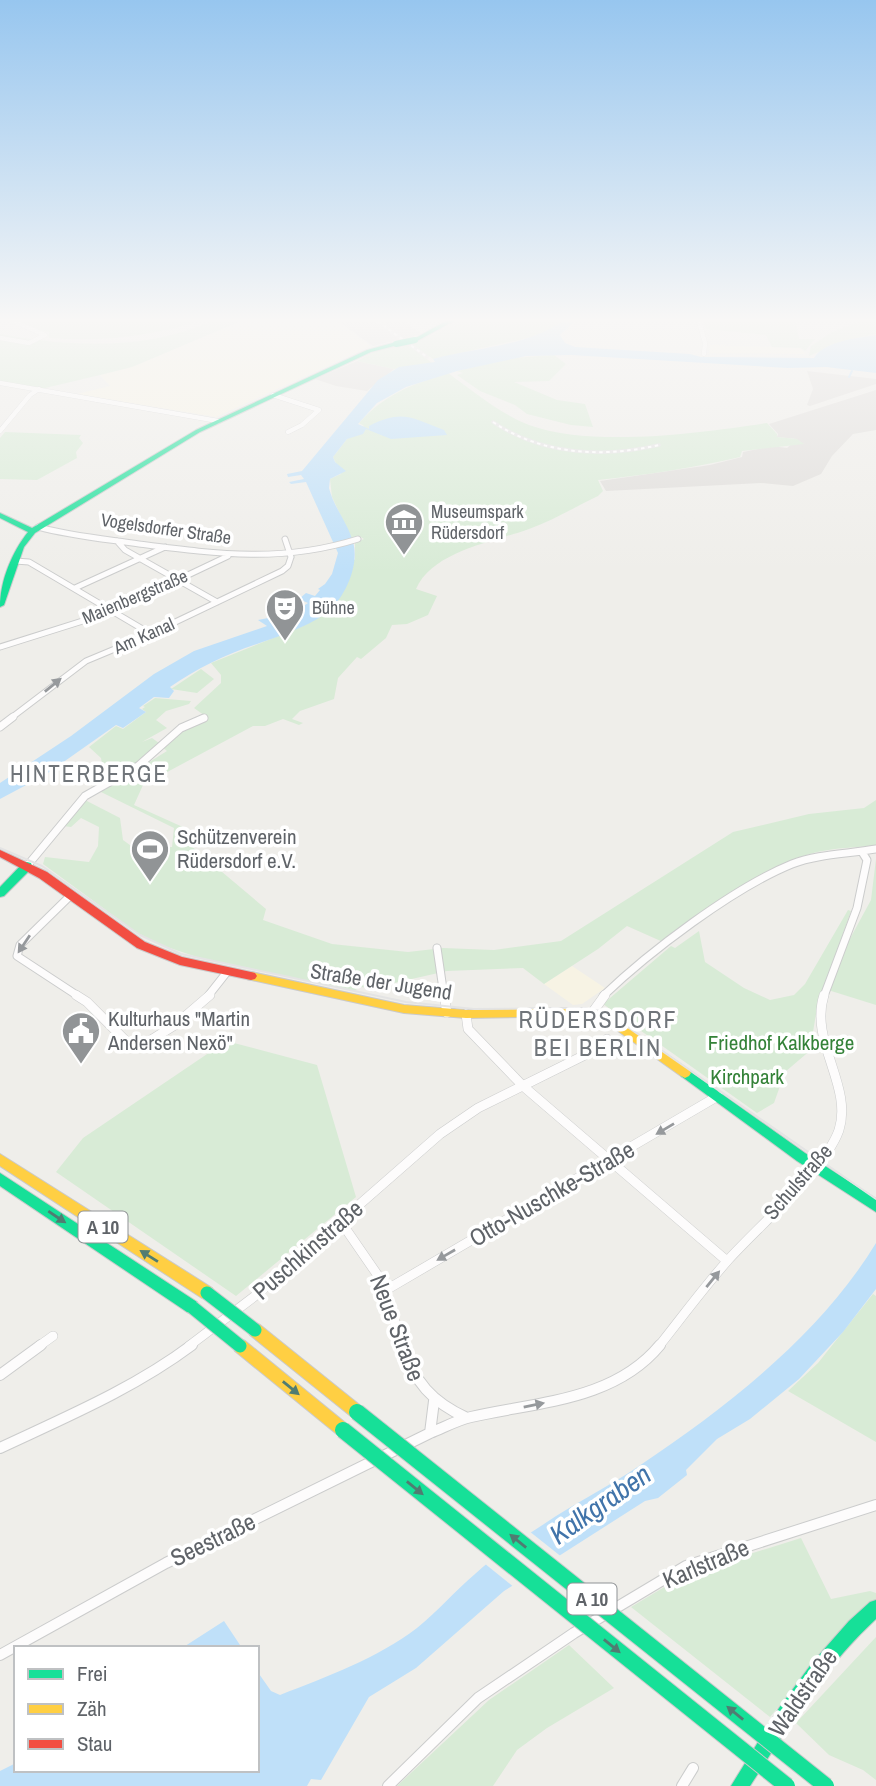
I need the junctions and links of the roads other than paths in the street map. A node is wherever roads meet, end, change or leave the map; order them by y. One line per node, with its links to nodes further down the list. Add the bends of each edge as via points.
1 (21, 404): 6 (street)
2 (125, 404): 5 (street)
3 (253, 404): 5 (main road)
4 (302, 404): 8 (street, via 319,410)
5 (218, 421): 10 (main road)
6 (2, 424): 7 (street)
7 (0, 431)
8 (288, 432)
9 (0, 514): 10 (main road, Vogelsdorfer Straße)
10 (35, 529): 13 (street, Vogelsdorfer Straße); 18 (main road, via 24,539)
11 (285, 538): 16 (street)
12 (358, 539): 16 (street, Vogelsdorfer Straße)
13 (117, 541): 14 (street, Vogelsdorfer Straße); 17 (street)
14 (166, 547): 15 (street, Vogelsdorfer Straße); 17 (street)
15 (228, 556): 16 (street, Vogelsdorfer Straße); 19 (street, Maienbergstraße)
16 (291, 556): 21 (street, Am Kanal, via 282,571)
17 (142, 558): 19 (street); 20 (street)
18 (15, 561): 20 (street, via 29,562); 22 (main road)
19 (179, 579): 21 (street); 23 (street, Maienbergstraße)
20 (75, 588): 23 (street)
21 (217, 602): 24 (street, Am Kanal)
22 (0, 605)
23 (112, 610): 24 (street); 25 (street, Maienbergstraße)
24 (151, 634): 27 (street, Am Kanal, one-way to 24, via 80,665)
25 (0, 647)
26 (204, 718): 31 (street, via 181,728 138,766 85,796)
27 (0, 727)
28 (876, 849): 29 (street)
29 (862, 852): 37 (street, via 826,854 794,863 749,885 657,951 600,999); 44 (street, Schulstraße, via 867,860 857,908 820,1008 820,1027 841,1116 831,1149)
30 (0, 853): 31 (main road, Straße der Jugend)
31 (27, 866): 32 (main road); 33 (main road, Straße der Jugend)
32 (0, 893)
33 (71, 895): 35 (main road, Straße der Jugend, via 149,949); 35 (street, one-way to 35, via 20,945 17,956 76,993 138,1048 193,1009)
34 (437, 948): 36 (street)
35 (227, 972): 36 (main road, Straße der Jugend, via 384,1006)
36 (447, 1013): 38 (main road, Straße der Jugend)
37 (592, 1013): 38 (main road, Straße der Jugend); 41 (main road, via 611,1020)
38 (466, 1014): 40 (street, via 468,1029)
39 (607, 1039): 40 (street, Puschkinstraße, via 600,1048)
40 (523, 1086): 43 (street); 47 (street, Puschkinstraße, via 440,1134)
41 (718, 1097): 43 (street, Otto-Nuschke-Straße, one-way to 43); 44 (main road)
42 (0, 1159): 64 (main road, A 10, one-way to 42, bridge, via 206,1293)
43 (611, 1160): 48 (street); 49 (street, Otto-Nuschke-Straße, one-way to 49)
44 (816, 1167): 46 (main road); 48 (street, Schulstraße)
45 (0, 1179): 63 (main road, A 10, one-way to 63, bridge, via 192,1307)
46 (876, 1206)
47 (341, 1222): 49 (street, Neue Straße, via 365,1251); 55 (street, Puschkinstraße, via 161,1368)
48 (727, 1261): 53 (street, Seestraße, one-way to 48, via 581,1395 615,1381 654,1352)
49 (386, 1290): 52 (street, Neue Straße, via 411,1374)
50 (53, 1336): 51 (street)
51 (0, 1375)
52 (434, 1401): 53 (street, Neue Straße); 54 (street)
53 (467, 1418): 54 (street, Seestraße)
54 (430, 1433): 58 (street, Seestraße, via 166,1563)
55 (0, 1448)
56 (876, 1505): 60 (street, Karlstraße, via 686,1566 478,1698)
57 (876, 1608): 62 (main road, Waldstraße, via 826,1658)
58 (16, 1646)
59 (693, 1768): 61 (street)
60 (388, 1786)
61 (682, 1786)
62 (740, 1786)
63 (787, 1786)
64 (826, 1786)

